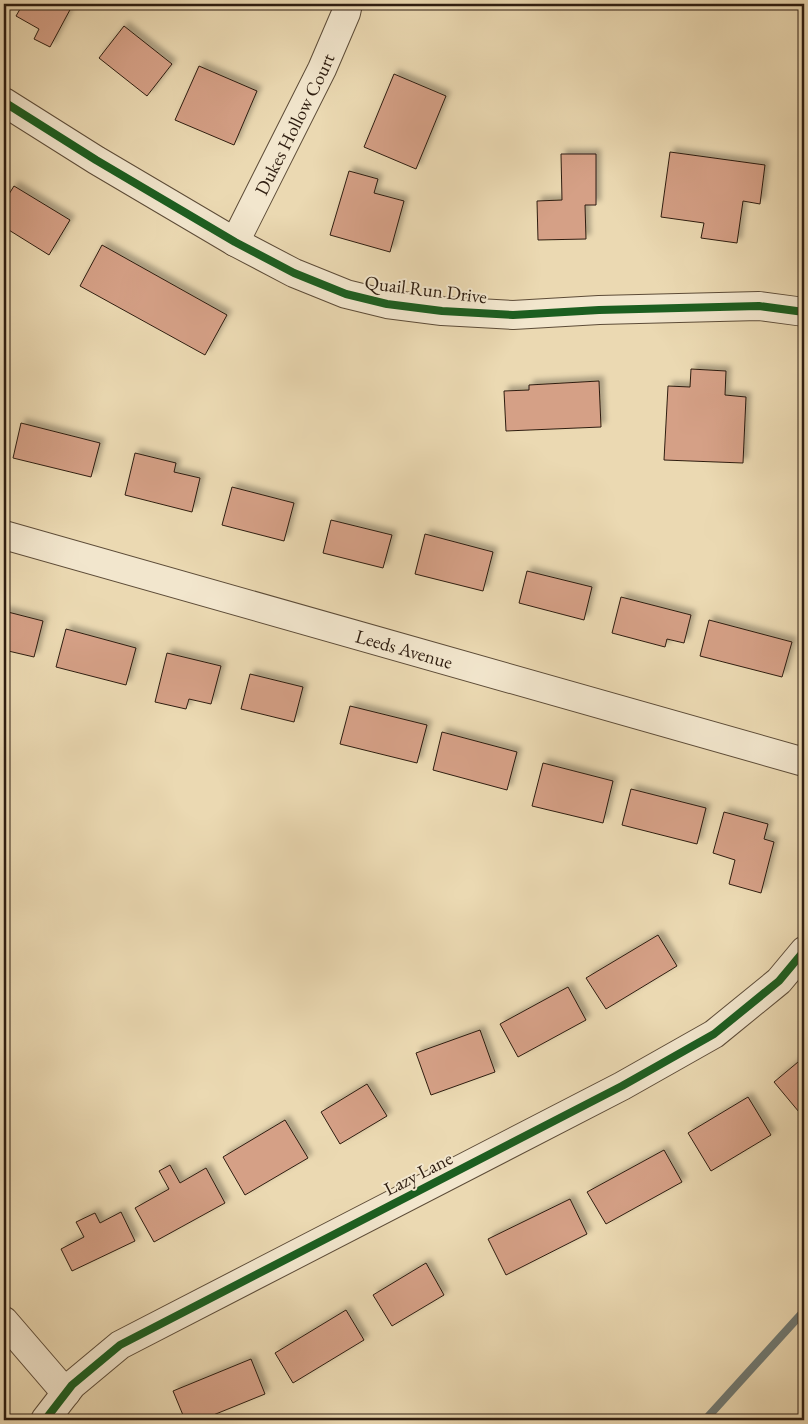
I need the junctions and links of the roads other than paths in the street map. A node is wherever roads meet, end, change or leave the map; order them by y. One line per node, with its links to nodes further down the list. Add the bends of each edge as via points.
1 (348, 4): 3 (street, Dukes Hollow Court, via 322,70)
2 (4, 102): 3 (street, Quail Run Drive)
3 (235, 242): 4 (street, Quail Run Drive, via 294,273 346,294 387,304 442,311 513,315 759,306)
4 (804, 312)
5 (4, 535): 6 (street, Leeds Avenue)
6 (804, 762)
7 (804, 950): 9 (street, Lazy Lane, via 779,981 714,1034 622,1086 120,1345)
8 (4, 1321): 9 (street)
9 (66, 1392): 10 (street, Lazy Lane)
10 (45, 1420)

